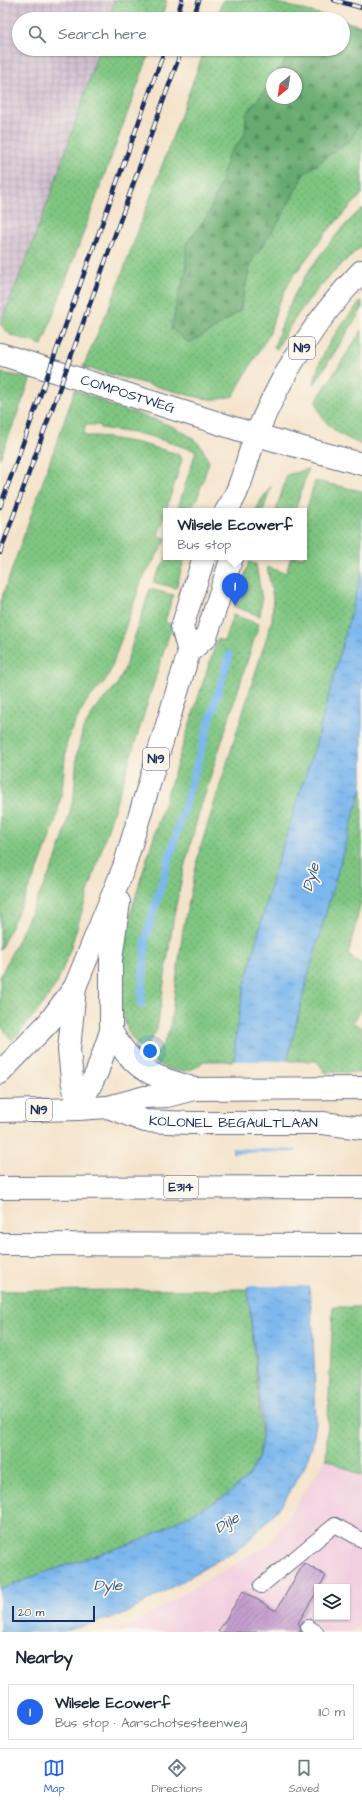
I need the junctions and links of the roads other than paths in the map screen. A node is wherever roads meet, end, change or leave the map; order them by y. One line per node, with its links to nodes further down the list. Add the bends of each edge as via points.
1 (362, 271): 3 (main road, N19, via 314,329 282,380)
2 (0, 354): 3 (main road, COMPOSTWEG)
3 (256, 435): 4 (main road, COMPOSTWEG); 5 (main road, N19)
4 (362, 464)
5 (232, 507)
6 (203, 560): 8 (main road, via 182,627)
7 (231, 560): 8 (main road, via 206,637)
8 (189, 652): 9 (main road, N19)
9 (124, 867): 10 (main road, N19); 11 (main road, N19, via 111,959)
10 (75, 987): 12 (main road, N19, via 49,1022); 16 (main road, N19, via 69,1050)
11 (111, 1031): 14 (main road, via 119,1045 138,1066); 16 (main road, N19, via 97,1072)
12 (0, 1073)
13 (362, 1088): 14 (main road, KOLONEL BEGAULTLAAN)
14 (194, 1089): 15 (main road, KOLONEL BEGAULTLAAN, via 167,1096 145,1097)
15 (108, 1107): 16 (main road, KOLONEL BEGAULTLAAN); 18 (main road, KOLONEL BEGAULTLAAN, via 145,1121 322,1123)
16 (78, 1110): 17 (main road, N19)
17 (0, 1111)
18 (362, 1128)
19 (362, 1187): 20 (main road, E314)
20 (0, 1188)
21 (0, 1244): 22 (main road)
22 (362, 1245)
23 (362, 1540): 24 (lane, via 335,1524)
24 (261, 1586)

